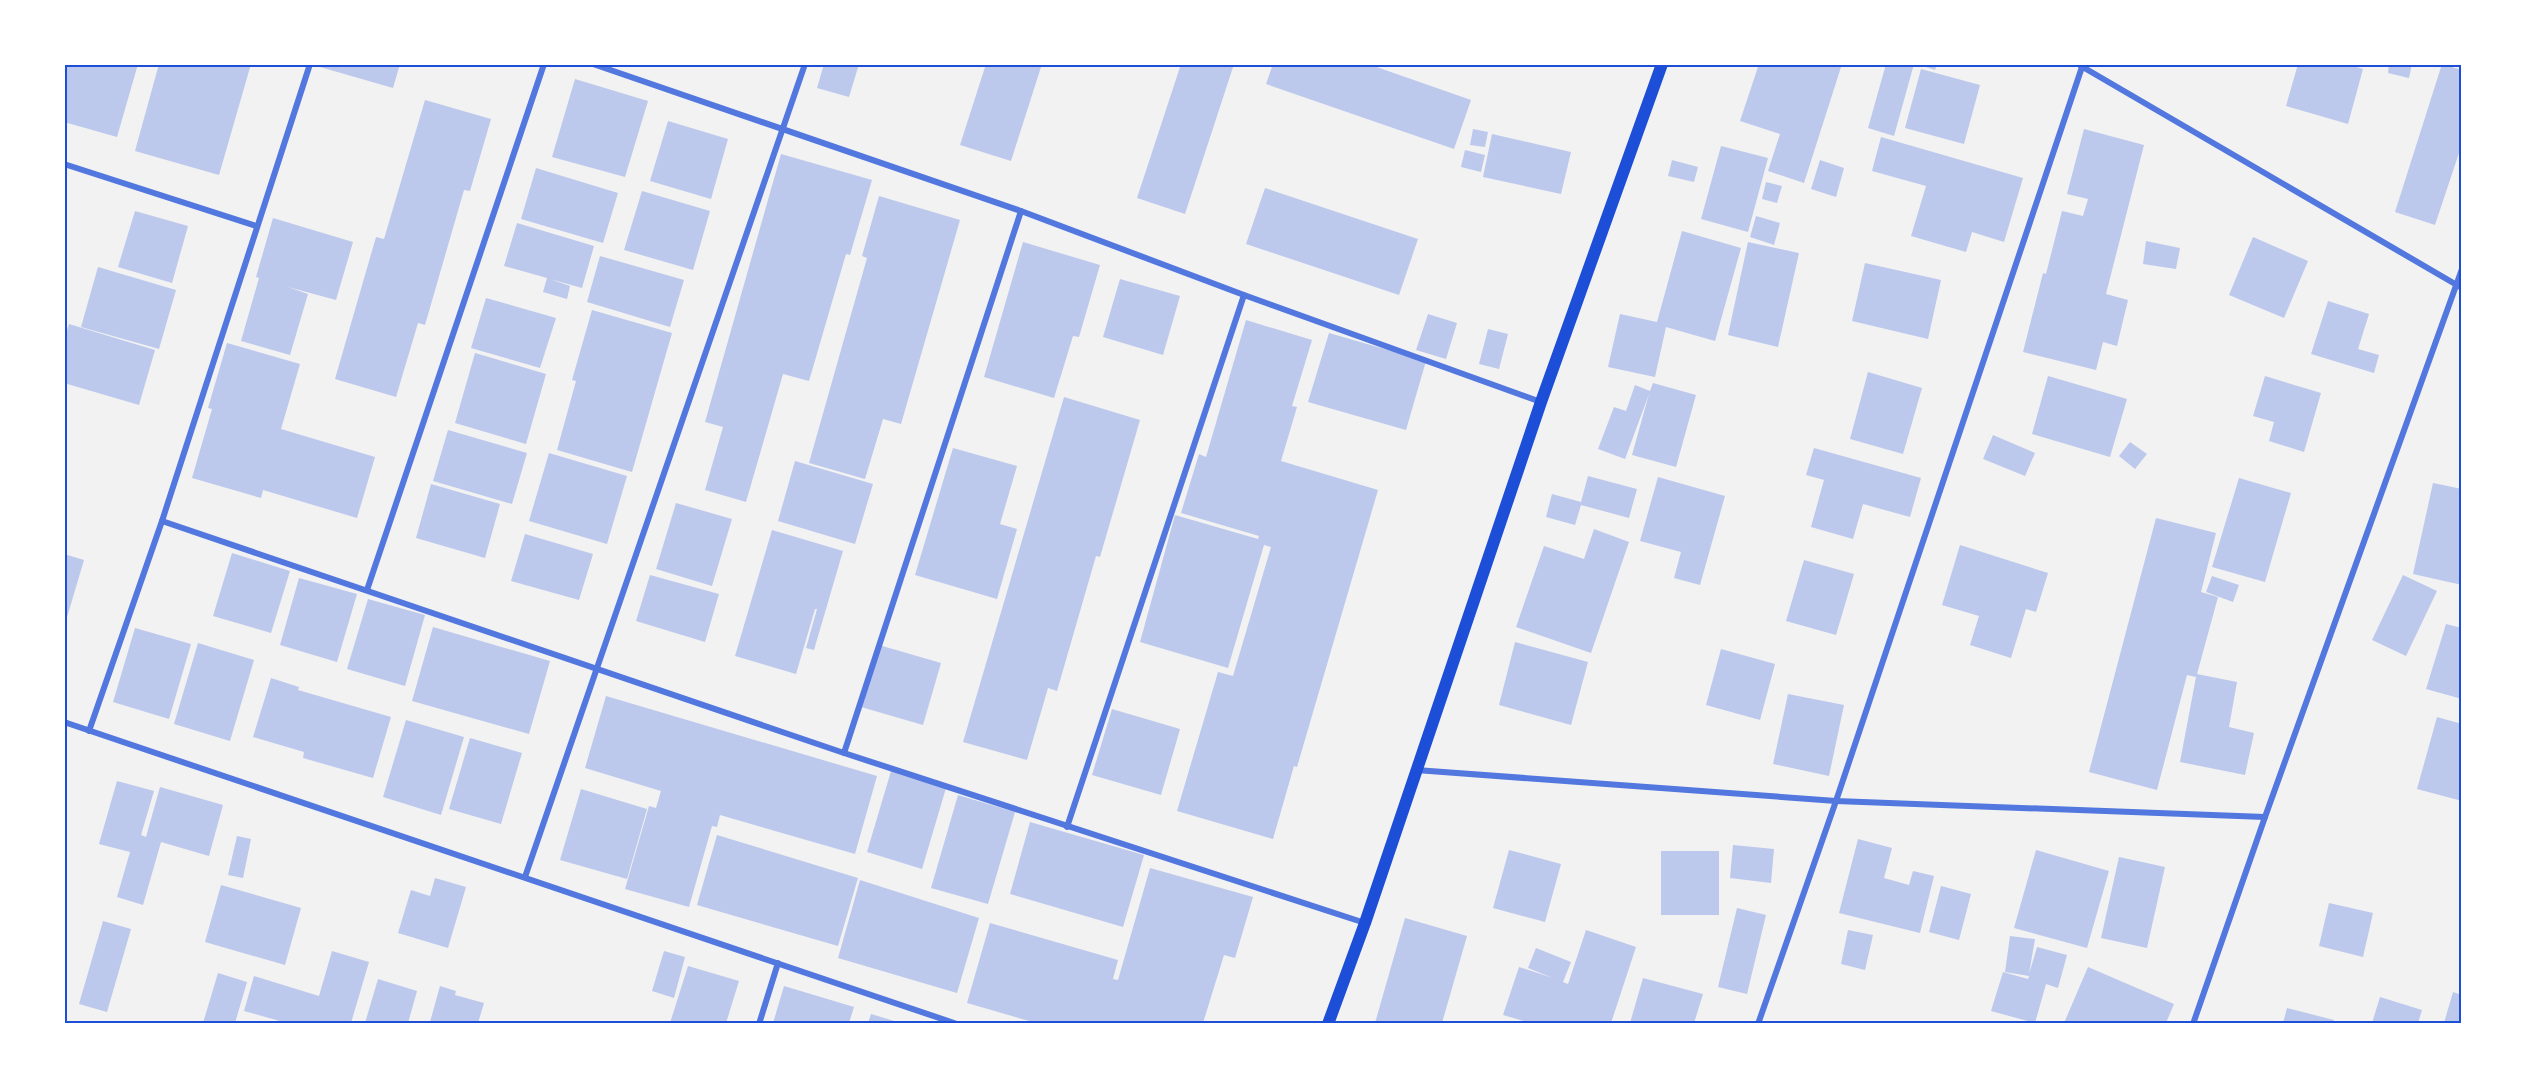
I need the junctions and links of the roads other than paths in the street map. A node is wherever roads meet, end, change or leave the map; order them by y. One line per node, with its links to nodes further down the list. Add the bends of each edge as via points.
1 (310, 64): 10 (street)
2 (544, 64): 16 (street)
3 (592, 64): 7 (street)
4 (804, 64): 7 (street)
5 (1662, 64): 14 (main road)
6 (2081, 65): 12 (street); 22 (street)
7 (782, 128): 9 (street); 17 (street)
8 (64, 164): 10 (street)
9 (1021, 211): 13 (street); 20 (street)
10 (256, 226): 15 (street)
11 (2462, 269): 12 (street)
12 (2459, 286): 23 (street)
13 (1244, 295): 14 (street); 24 (street)
14 (1541, 402): 21 (main road)
15 (162, 521): 16 (street); 19 (street)
16 (367, 590): 17 (street)
17 (595, 667): 20 (street); 25 (street)
18 (64, 722): 19 (street)
19 (89, 731): 25 (street)
20 (844, 753): 24 (street)
21 (1415, 770): 22 (street); 26 (main road)
22 (1836, 801): 23 (street); 31 (street)
23 (2265, 817): 32 (street)
24 (1067, 827): 26 (street)
25 (525, 877): 27 (street)
26 (1365, 923): 30 (main road)
27 (778, 963): 28 (street); 29 (street)
28 (759, 1023)
29 (957, 1023)
30 (1328, 1023)
31 (1758, 1023)
32 (2193, 1023)

